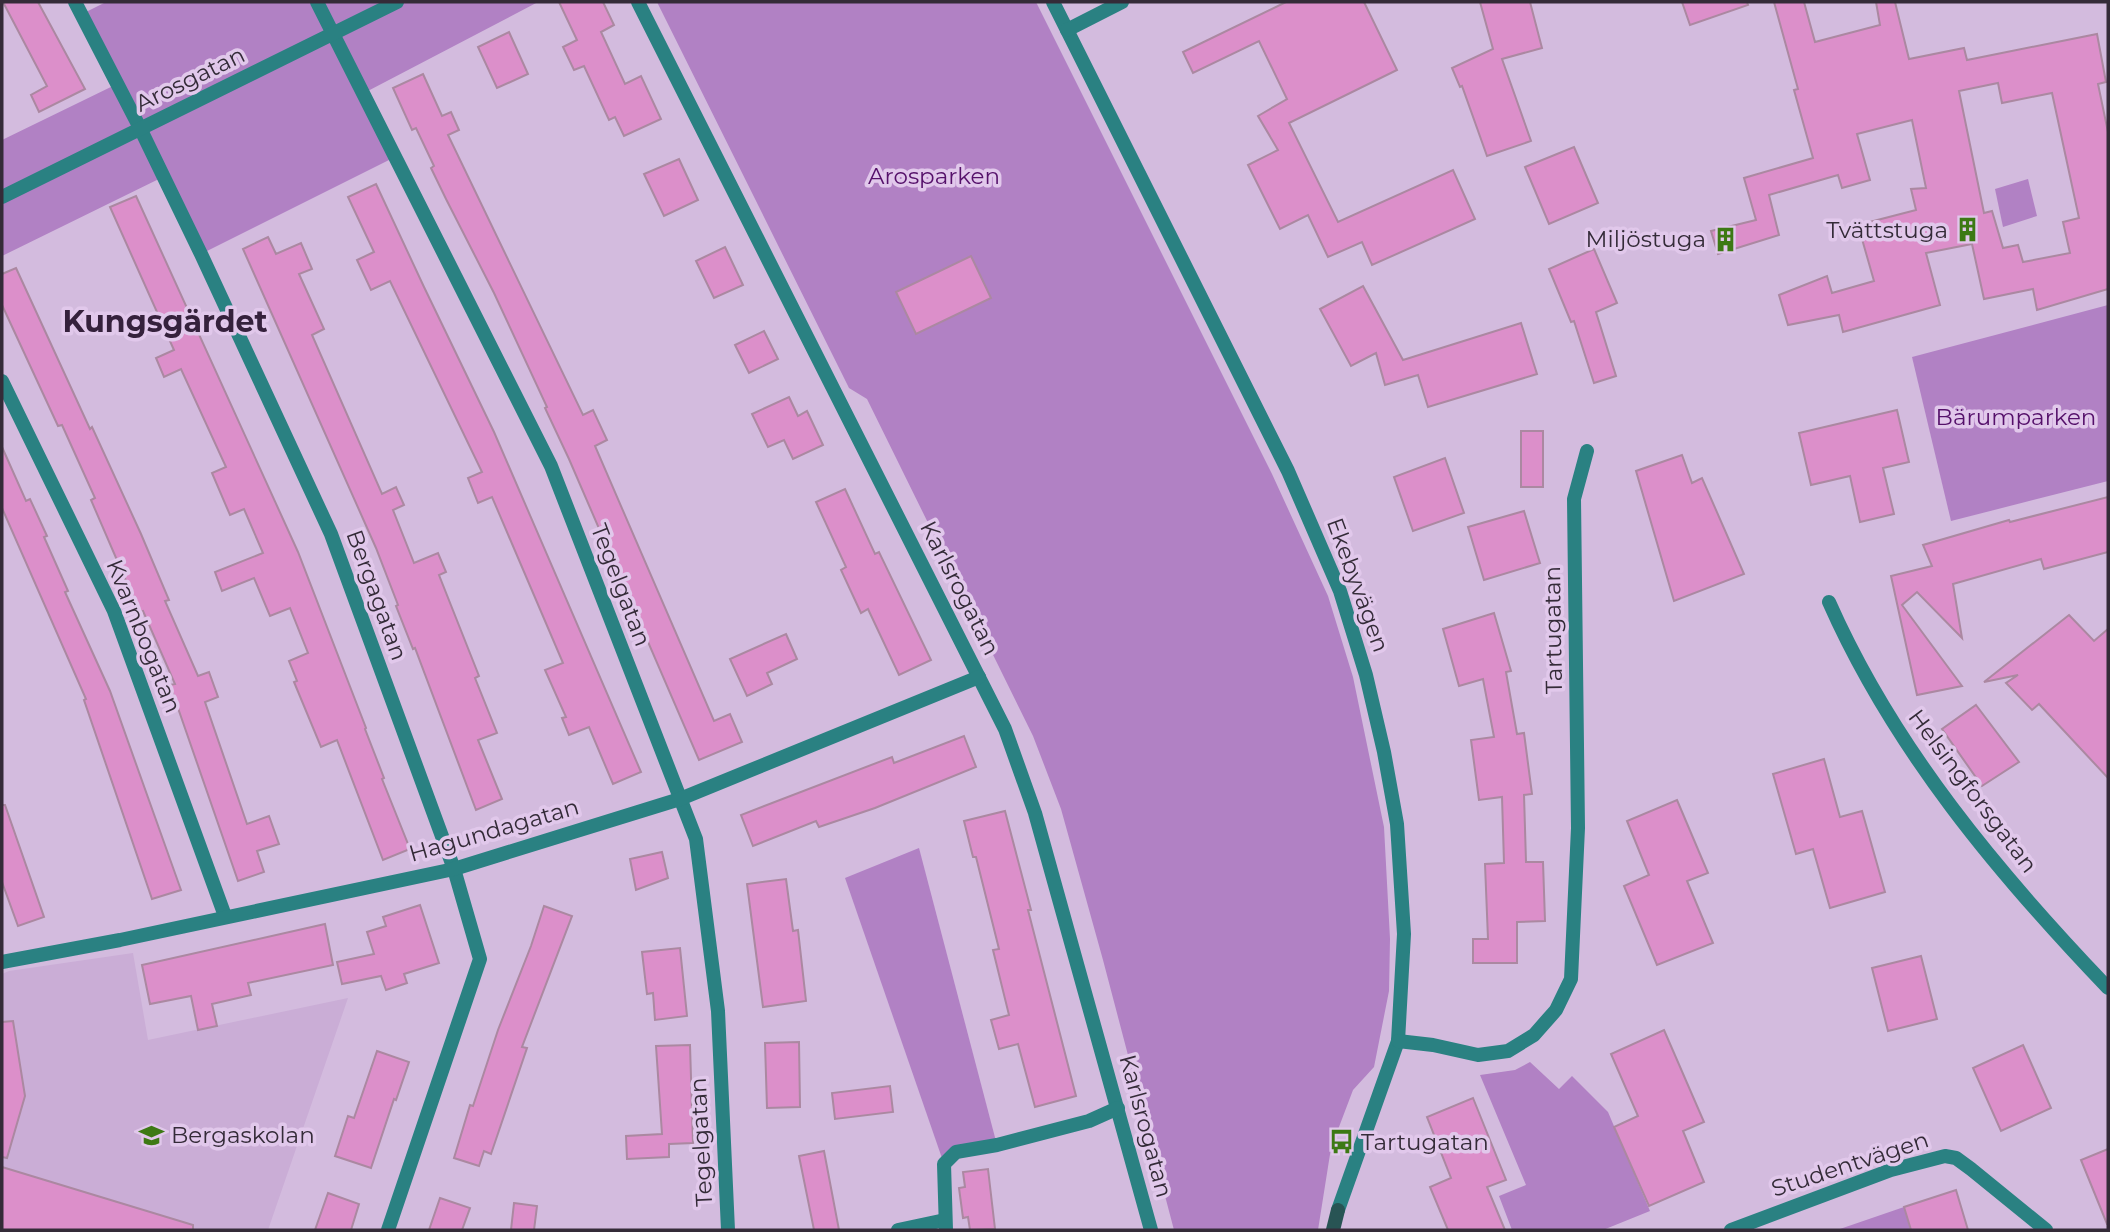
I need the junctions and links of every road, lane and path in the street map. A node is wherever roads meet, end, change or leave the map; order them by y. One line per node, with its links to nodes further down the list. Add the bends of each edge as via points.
1 (75, 2): 9 (street, Bergagatan)
2 (317, 2): 8 (street, Tegelgatan)
3 (397, 2): 8 (street, Arosgatan)
4 (638, 2): 14 (street, Karlsrogatan)
5 (1052, 2): 7 (street, Ekebyvägen)
6 (1122, 2): 7 (street)
7 (1067, 30): 20 (street, Ekebyvägen, via 1288,471 1340,591 1366,675 1397,824 1404,934)
8 (333, 34): 9 (street, Arosgatan); 15 (street, Tegelgatan, via 551,466)
9 (140, 128): 10 (street, Arosgatan); 16 (street, Bergagatan, via 331,534)
10 (2, 197)
11 (2, 381): 17 (street, Kvarnbogatan, via 114,611)
12 (1587, 451): 20 (street, Tartugatan, via 1574,499 1578,828 1571,979 1556,1010 1534,1035 1508,1051 1478,1055)
13 (1829, 603): 19 (street, Helsingforsgatan, via 1845,640 1923,770 2031,906)
14 (979, 677): 15 (street, Hagundagatan); 21 (street, Karlsrogatan, via 1005,730 1035,813)
15 (680, 799): 16 (street, Hagundagatan); 24 (street, Tegelgatan, via 696,839 718,1011)
16 (454, 869): 17 (street, Hagundagatan); 23 (street, Bergagatan, via 480,959)
17 (225, 916): 18 (street, Hagundagatan, via 120,940)
18 (3, 958)
19 (2108, 988)
20 (1398, 1041): 27 (street, Ekebyvägen)
21 (1118, 1108): 22 (street, via 1089,1121 956,1152 944,1164); 26 (street, Karlsrogatan)
22 (946, 1225): 25 (street)
23 (388, 1230)
24 (728, 1230)
25 (898, 1230)
26 (1151, 1230)
27 (1334, 1230)
28 (1731, 1230): 29 (street, Studentvägen, via 1891,1170 1945,1156 1956,1158)
29 (2046, 1230)

